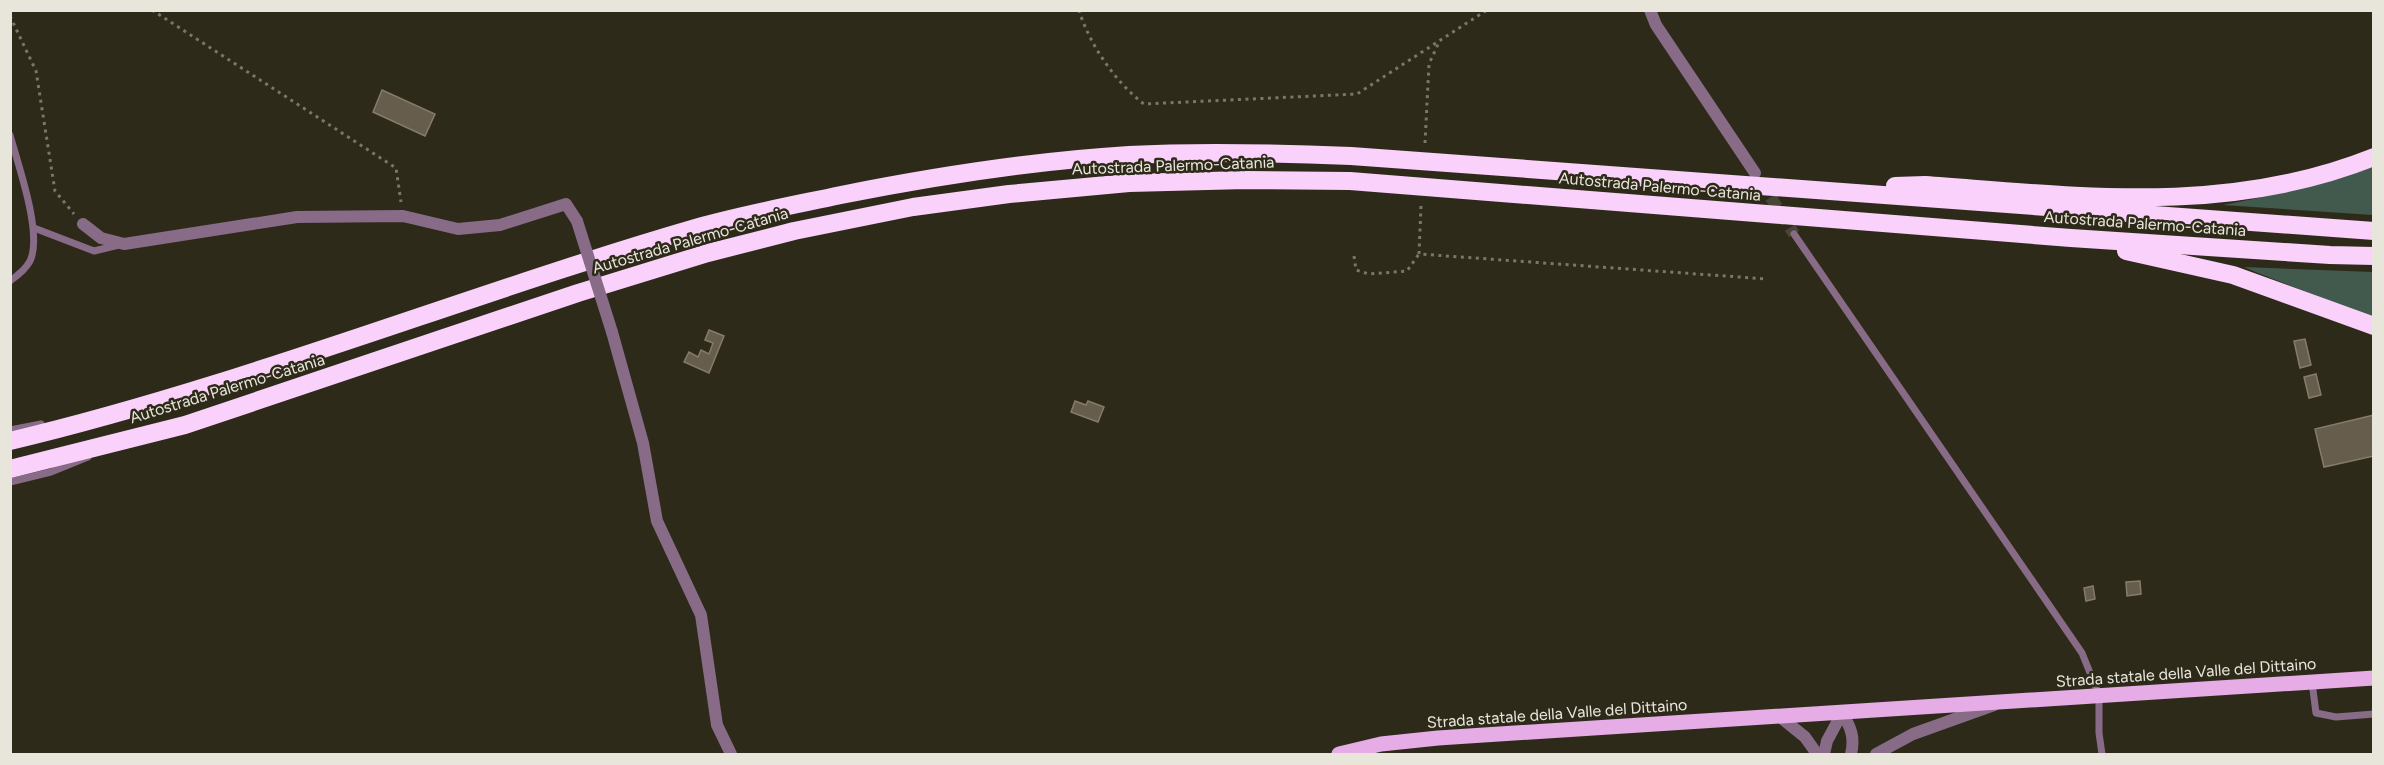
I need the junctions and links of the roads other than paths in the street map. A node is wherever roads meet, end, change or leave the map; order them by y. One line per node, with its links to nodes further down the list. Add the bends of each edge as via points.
1 (1650, 10): 4 (street, via 1656,25)
2 (10, 135): 7 (lane)
3 (2373, 156): 5 (highway, via 2356,164 2264,187 2152,199 1925,185)
4 (1755, 173)
5 (1796, 189): 8 (highway, Autostrada Palermo-Catania); 15 (highway, Autostrada Palermo-Catania, via 1351,156 1247,152 1128,155 1001,168 909,182 701,226)
6 (83, 225): 11 (street, via 101,238)
7 (34, 228): 11 (lane, via 94,251); 13 (lane, via 30,261)
8 (2373, 231)
9 (1794, 234): 23 (lane, via 2082,653)
10 (2072, 238): 12 (highway, Autostrada Palermo-Catania); 14 (highway, via 2233,275); 17 (highway, Autostrada Palermo-Catania, via 1350,181 1129,183 1008,194 902,209 708,253 185,425)
11 (124, 244): 28 (street, bridge, via 297,217 403,216 458,229 500,225 566,204 577,221 612,332 643,443 657,521 701,615 717,725)
12 (2373, 256)
13 (10, 281)
14 (2373, 326)
15 (138, 408): 16 (lane); 18 (highway, Autostrada Palermo-Catania)
16 (10, 430)
17 (138, 437): 19 (highway, Autostrada Palermo-Catania); 20 (lane, via 51,472)
18 (10, 441)
19 (10, 469)
20 (10, 482)
21 (2373, 678): 22 (main road, Strada statale della Valle del Dittaino)
22 (2312, 682): 23 (main road, Strada statale della Valle del Dittaino); 26 (lane, via 2316,713 2336,717)
23 (2099, 695): 24 (main road, Strada statale della Valle del Dittaino); 34 (lane)
24 (2000, 703): 25 (main road, Strada statale della Valle del Dittaino); 33 (street, via 1913,734)
25 (1842, 713): 27 (main road, Strada statale della Valle del Dittaino); 31 (street); 32 (street, via 1853,737)
26 (2373, 714)
27 (1779, 716): 29 (main road, Strada statale della Valle del Dittaino, via 1438,738 1381,744); 30 (street, via 1805,737)
28 (731, 754)
29 (1339, 754)
30 (1817, 754)
31 (1824, 754)
32 (1851, 754)
33 (1876, 754)
34 (2102, 754)

